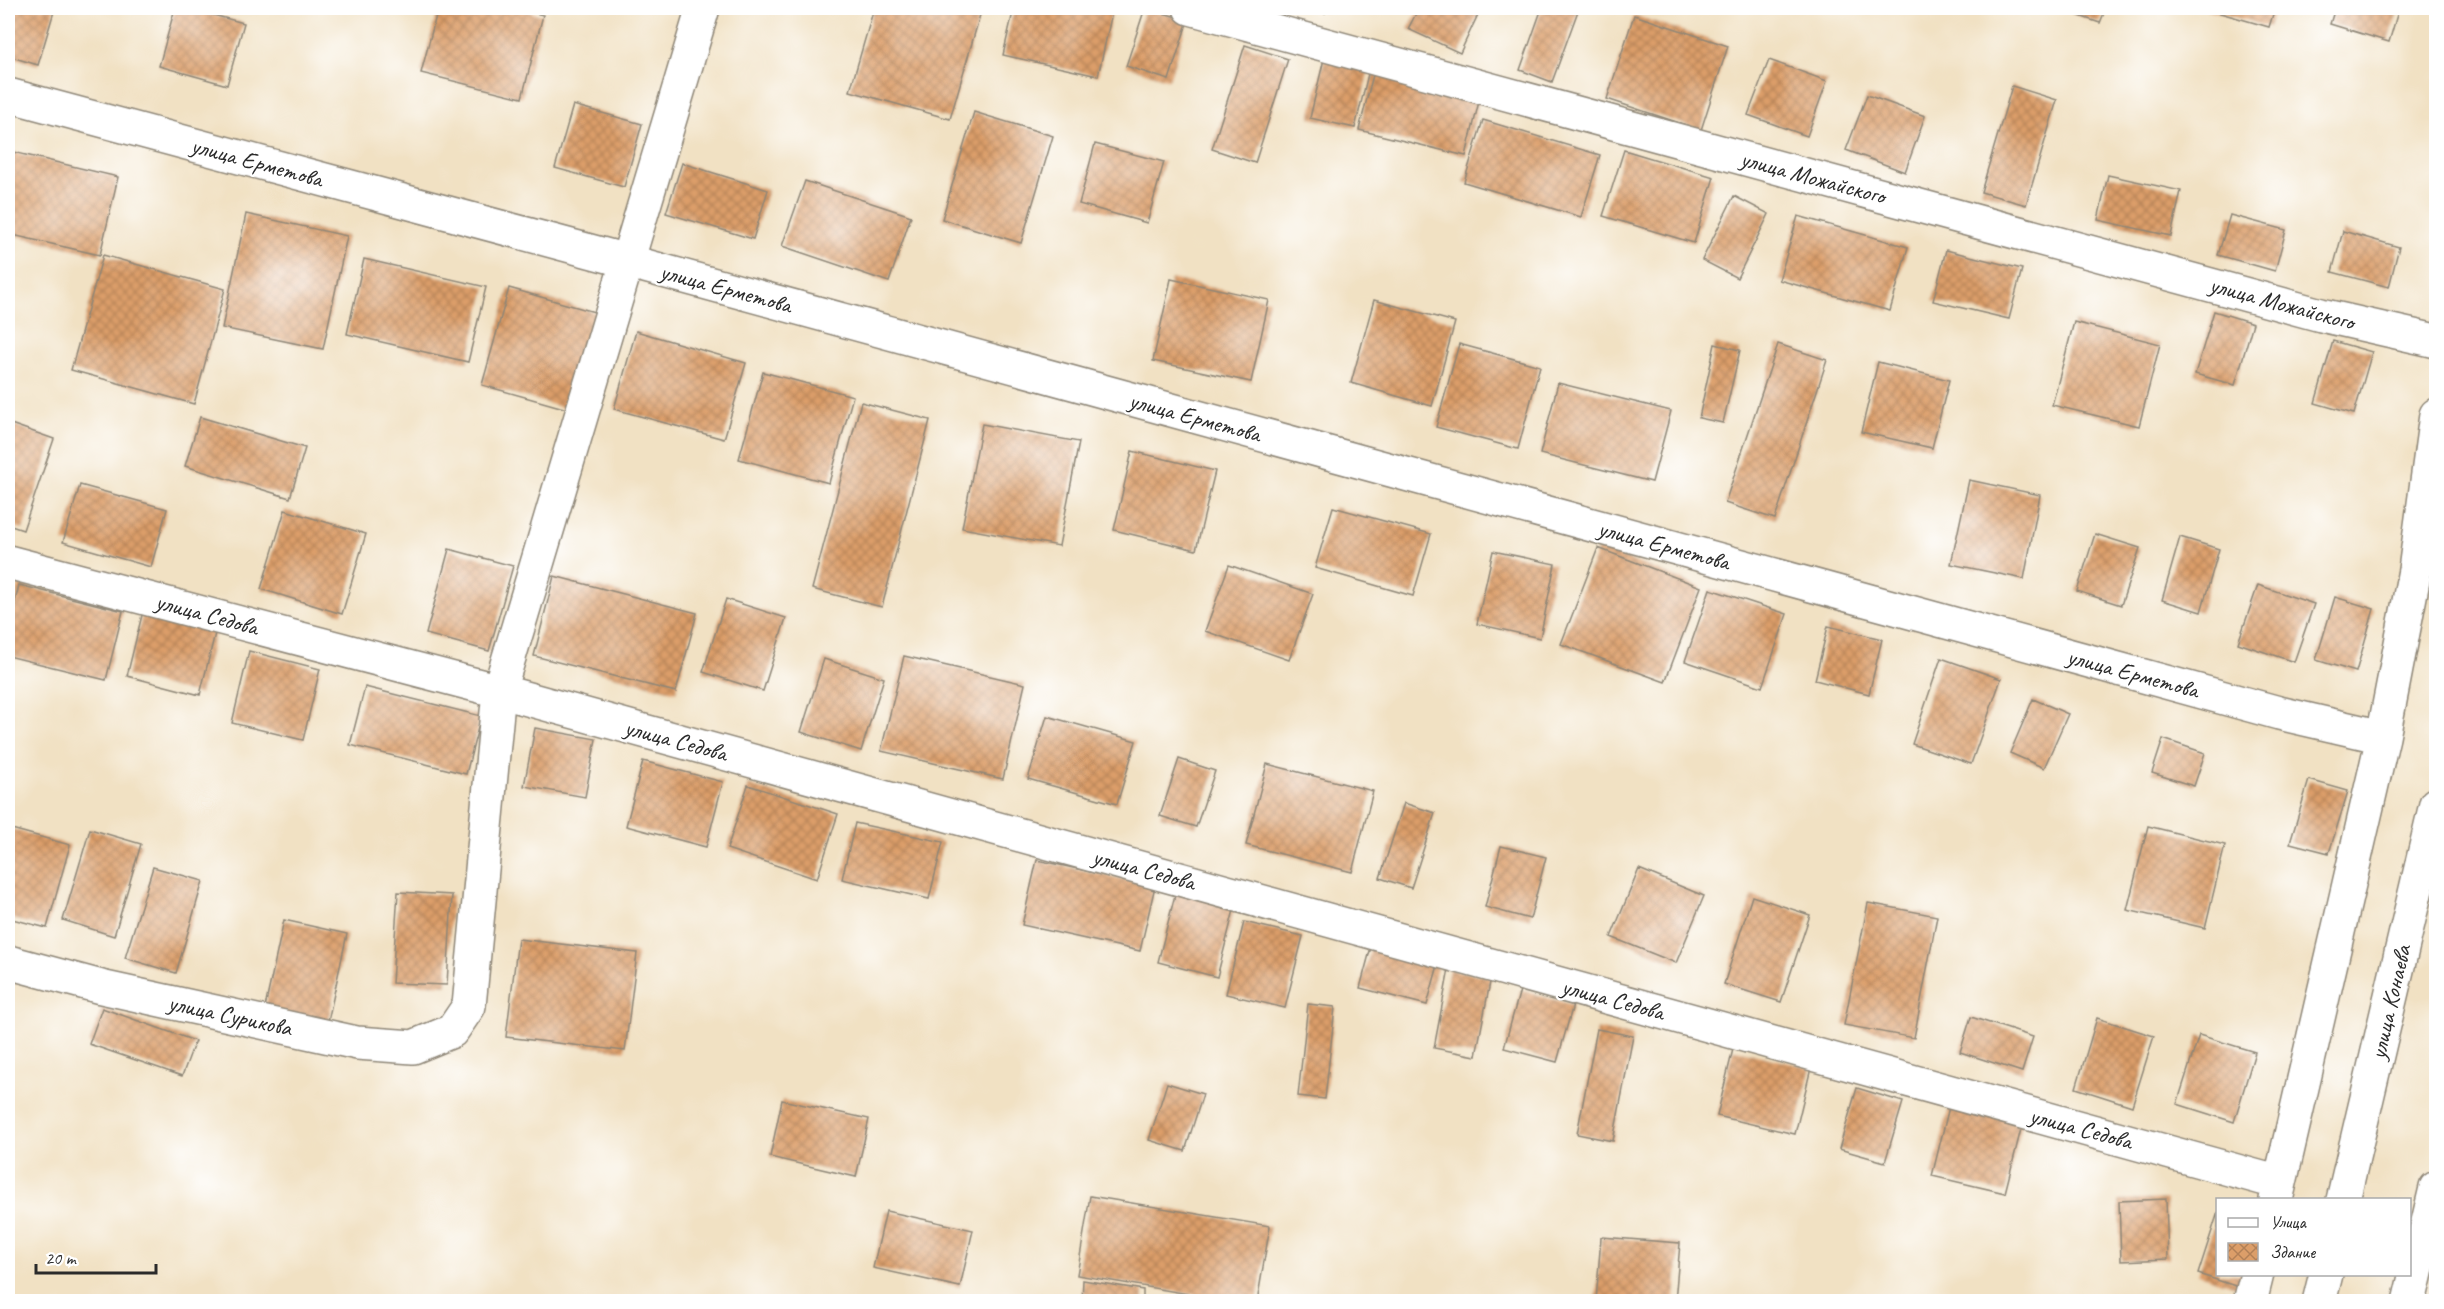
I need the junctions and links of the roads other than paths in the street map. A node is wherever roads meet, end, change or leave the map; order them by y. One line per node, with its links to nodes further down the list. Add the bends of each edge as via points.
1 (703, 8): 4 (street)
2 (1190, 8): 5 (street, улица Можайского, via 2321,315)
3 (8, 95): 4 (street, улица Ерметова)
4 (627, 261): 8 (street); 9 (street, улица Ерметова, via 2278,714)
5 (2436, 341)
6 (2436, 415): 9 (street, via 2415,570)
7 (8, 562): 8 (street, улица Седова)
8 (499, 691): 11 (street, улица Сурикова, via 469,1006 452,1031 413,1047 357,1043 101,987); 12 (street, улица Седова)
9 (2383, 737): 12 (street)
10 (2436, 804): 13 (street, улица Конаева)
11 (8, 962)
12 (2278, 1191)
13 (2343, 1198)
14 (2433, 1201): 15 (street); 20 (street)
15 (2436, 1274)
16 (2257, 1276): 18 (street)
17 (2326, 1276): 19 (street)
18 (2250, 1302)
19 (2319, 1302)
20 (2409, 1302)

